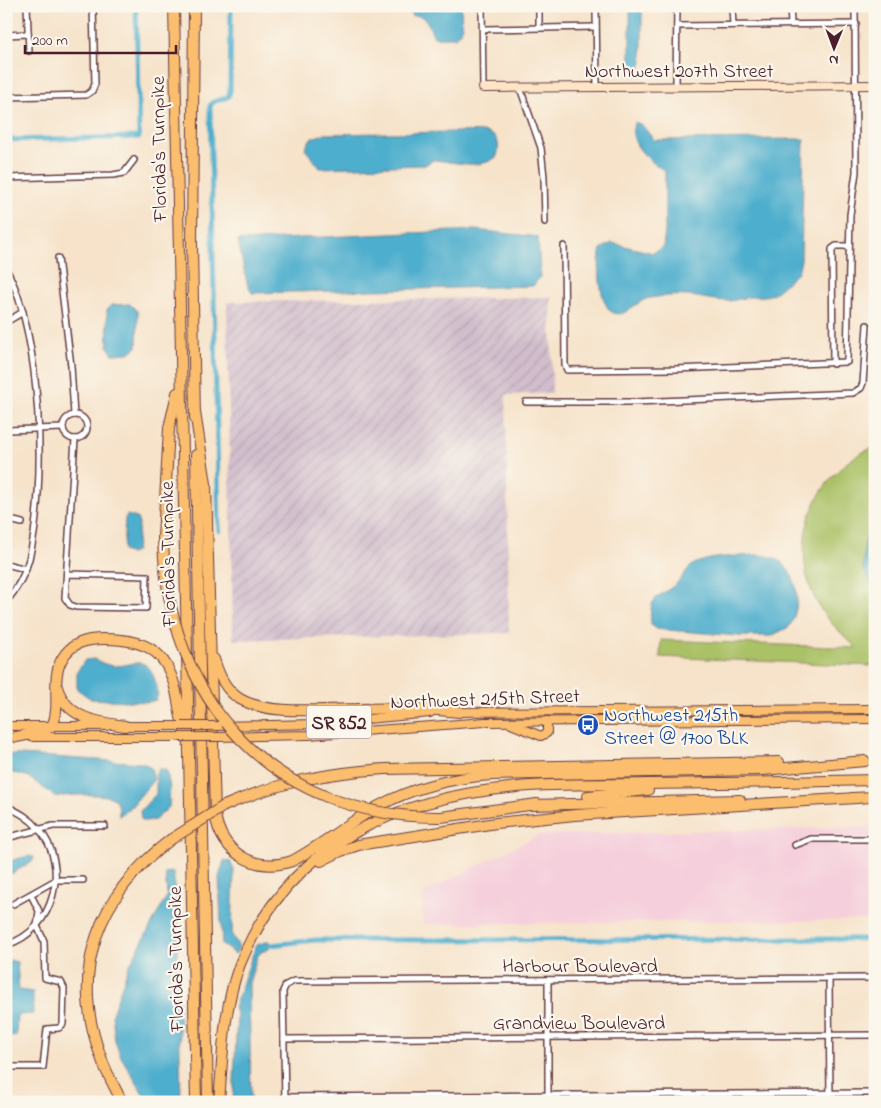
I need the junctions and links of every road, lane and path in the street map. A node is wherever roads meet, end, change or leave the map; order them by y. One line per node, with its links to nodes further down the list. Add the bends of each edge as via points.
1 (28, 6): 20 (street)
2 (93, 6): 30 (street, via 95,84 92,91 86,95)
3 (169, 6): 23 (highway)
4 (174, 6): 23 (highway, Florida's Turnpike)
5 (194, 6): 46 (highway, Florida's Turnpike, via 192,244)
6 (482, 6): 19 (street)
7 (539, 6): 18 (street)
8 (596, 6): 17 (street)
9 (677, 6): 16 (street)
10 (732, 6): 15 (street)
11 (790, 6): 13 (street)
12 (855, 6): 14 (street)
13 (791, 24): 14 (street); 15 (street)
14 (856, 24): 24 (street)
15 (733, 25): 16 (street)
16 (677, 26): 27 (street)
17 (596, 27): 18 (street); 26 (street)
18 (539, 28): 19 (street)
19 (483, 29): 28 (street)
20 (28, 34): 21 (street); 22 (street)
21 (6, 35)
22 (29, 50)
23 (173, 58): 44 (highway, Florida's Turnpike)
24 (857, 85): 25 (street, Northwest 207th Street); 27 (street, Northwest 207th Street); 37 (street, via 856,172)
25 (875, 85)
26 (596, 86): 27 (street, Northwest 207th Street); 29 (street, Northwest 207th Street)
27 (676, 86)
28 (483, 88): 29 (street, Northwest 207th Street)
29 (520, 88): 34 (street, via 541,148)
30 (6, 98)
31 (134, 160): 32 (street, via 124,174)
32 (6, 178)
33 (6, 222): 35 (street)
34 (545, 222)
35 (6, 229)
36 (564, 246): 43 (street, via 567,370)
37 (849, 246): 43 (street, via 848,359 844,364); 43 (street, via 832,249)
38 (58, 258): 47 (street)
39 (6, 269): 40 (street)
40 (23, 312): 41 (street); 49 (street)
41 (6, 322)
42 (867, 325): 45 (street, via 863,383 854,393 635,402)
43 (833, 364)
44 (180, 378): 73 (highway, Florida's Turnpike); 79 (highway, bridge, via 169,428 164,579 178,638 197,681 238,737 276,770 299,784 342,802 395,815 441,817)
45 (526, 402)
46 (195, 412): 62 (highway, via 206,484); 110 (highway, Florida's Turnpike)
47 (74, 415): 50 (street, via 65,419); 52 (street, via 84,419 86,427 84,435)
48 (6, 422): 51 (street)
49 (37, 428): 50 (street); 51 (street); 59 (street, via 37,505)
50 (63, 428): 52 (street, via 66,435)
51 (7, 430): 53 (street)
52 (75, 439): 60 (street)
53 (7, 442): 54 (street)
54 (7, 484): 55 (street)
55 (6, 499)
56 (6, 519): 57 (street)
57 (22, 523)
58 (6, 564): 59 (street)
59 (26, 569): 61 (street)
60 (67, 574): 60 (street, via 147,576 146,608 70,605 65,598)
61 (6, 602)
62 (211, 651): 65 (highway, via 229,690 258,706 283,709 422,708); 74 (highway, via 216,821 223,840 233,851 251,862 264,865 292,861 390,800 462,778 763,770)
63 (56, 684): 70 (highway); 71 (highway, via 63,701 74,712 98,722); 73 (highway, via 60,662 79,642 95,639 142,642 158,653 169,669)
64 (875, 709): 65 (main road, Northwest 215th Street / SR 852)
65 (459, 712): 71 (main road, Northwest 215th Street / SR 852, bridge, via 316,724)
66 (875, 718): 68 (main road, Northwest 215th Street / SR 852)
67 (504, 721): 68 (main road, Northwest 215th Street / SR 852); 68 (main road, via 541,736 547,733); 72 (main road, Northwest 215th Street / SR 852, bridge, via 218,738)
68 (547, 721)
69 (6, 726): 70 (main road, Northwest 215th Street / SR 852)
70 (52, 726): 71 (main road, Northwest 215th Street / SR 852); 72 (highway, via 42,732)
71 (125, 726)
72 (11, 737)
73 (188, 739): 109 (highway, Florida's Turnpike)
74 (870, 761): 108 (highway, bridge, via 384,769 341,772 281,784 224,806 170,840 142,864 123,884 104,917 92,952 88,988 91,1022 100,1057)
75 (875, 780): 76 (highway)
76 (719, 784): 79 (highway, via 588,796); 91 (highway, via 516,787 406,808 380,818 332,846 284,891)
77 (875, 797): 78 (highway)
78 (857, 798): 79 (highway); 91 (highway, via 575,814 358,845 313,868)
79 (531, 805)
80 (6, 806): 82 (street, via 26,816)
81 (104, 826): 82 (street)
82 (39, 829): 83 (street); 86 (street, via 52,849)
83 (6, 838)
84 (875, 840): 85 (street, via 812,839)
85 (795, 845)
86 (56, 880): 87 (street); 88 (street); 90 (street, via 54,896)
87 (83, 880)
88 (31, 895): 89 (street); 90 (street, via 39,912)
89 (13, 904)
90 (37, 926): 92 (street); 100 (street, via 44,941 45,978 61,982 64,988 63,1024 59,1028 47,1029 43,1067)
91 (258, 930): 111 (highway, via 240,963 232,989 225,1026)
92 (6, 945)
93 (829, 978): 94 (street, Harbour Boulevard); 95 (street, Harbour Boulevard); 97 (street)
94 (875, 978)
95 (548, 980): 98 (street); 99 (street, Harbour Boulevard, via 294,981 286,984 283,991)
96 (875, 1035): 97 (street, Grandview Boulevard)
97 (830, 1036): 98 (street, Grandview Boulevard); 102 (street)
98 (549, 1038): 99 (street, Grandview Boulevard); 104 (street)
99 (284, 1039): 103 (street)
100 (6, 1067)
101 (875, 1093): 102 (street)
102 (830, 1094): 104 (street); 112 (street)
103 (285, 1099): 104 (street)
104 (548, 1099)
105 (6, 1101): 106 (street)
106 (14, 1101): 107 (street)
107 (60, 1101)
108 (122, 1102)
109 (196, 1102)
110 (208, 1102)
111 (219, 1102)
112 (830, 1102)

